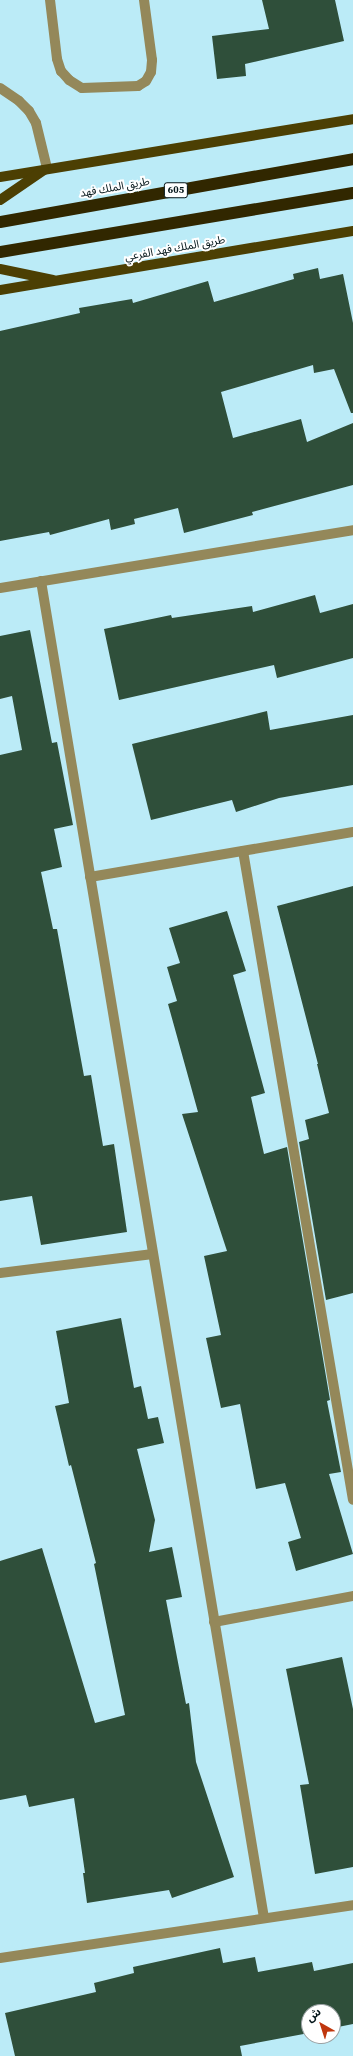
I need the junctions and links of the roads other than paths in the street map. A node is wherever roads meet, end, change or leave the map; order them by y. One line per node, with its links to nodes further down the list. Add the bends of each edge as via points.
1 (50, 0): 2 (street, via 57,59 61,71 82,88 138,86 146,81 151,72 152,60)
2 (144, 0)
3 (0, 88): 6 (street, via 19,101 36,123)
4 (353, 119): 6 (main road)
5 (353, 159): 10 (highway, طريق الملك فهد / 605)
6 (47, 168): 7 (main road); 9 (main road)
7 (0, 177)
8 (353, 193): 12 (highway)
9 (0, 200)
10 (0, 222)
11 (353, 231): 14 (main road, طريق الملك فهد الفرعي)
12 (0, 252)
13 (0, 269): 14 (main road)
14 (60, 282): 15 (main road, طريق الملك فهد الفرعي)
15 (0, 290)
16 (353, 530): 17 (street)
17 (41, 581): 18 (street); 21 (street)
18 (0, 588)
19 (353, 832): 20 (street)
20 (243, 851): 21 (street); 24 (street)
21 (90, 877): 22 (street)
22 (153, 1254): 23 (street); 26 (street)
23 (0, 1273)
24 (353, 1500)
25 (353, 1596): 26 (street)
26 (214, 1622): 28 (street)
27 (353, 1905): 28 (street)
28 (264, 1918): 29 (street)
29 (0, 1958)

